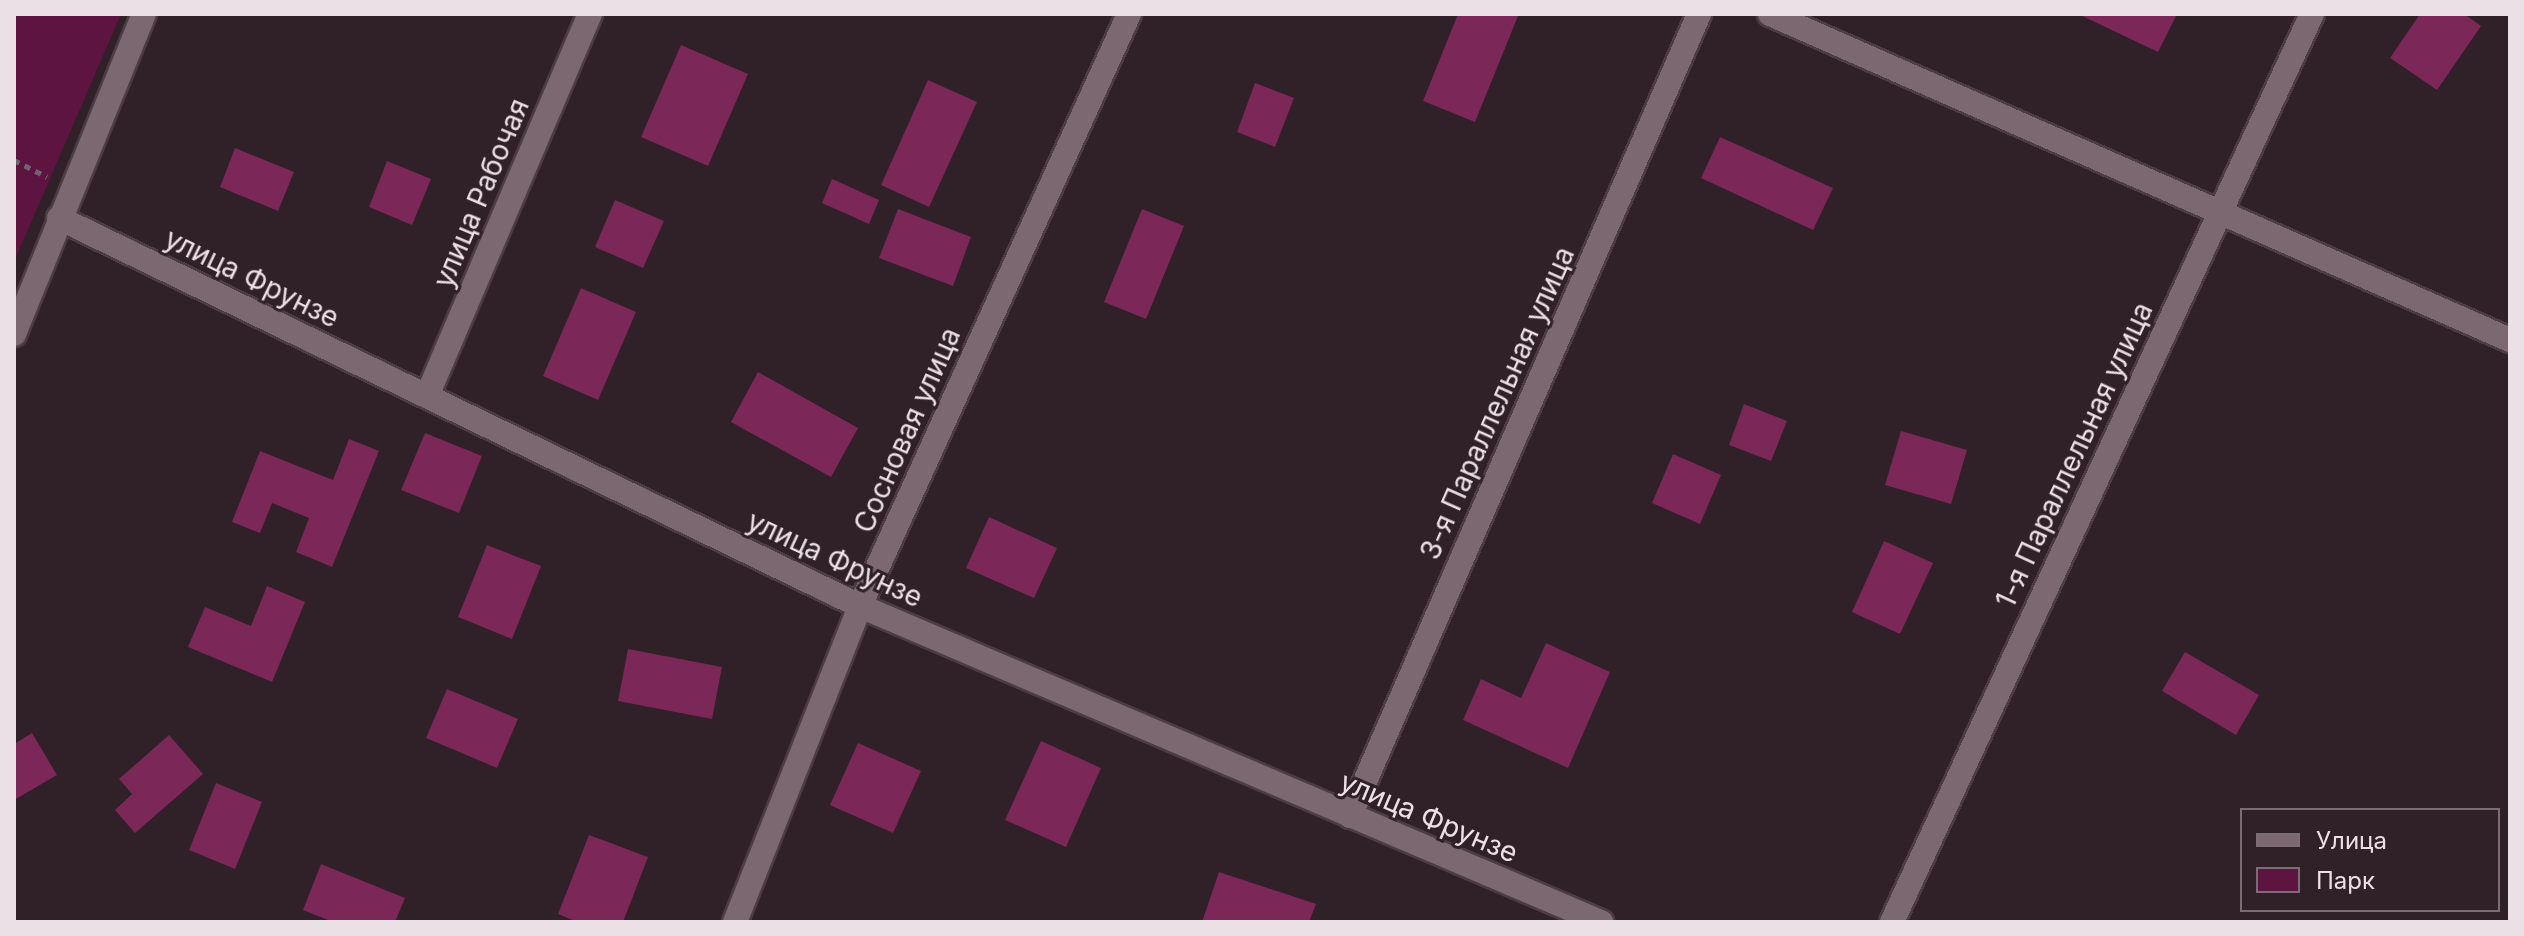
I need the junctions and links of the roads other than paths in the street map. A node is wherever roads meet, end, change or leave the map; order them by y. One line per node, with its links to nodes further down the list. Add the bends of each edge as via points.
1 (144, 14): 8 (street)
2 (590, 14): 11 (street, улица Рабочая)
3 (1129, 14): 12 (street, Сосновая улица)
4 (1699, 14): 13 (street, 3-я Параллельная улица)
5 (1770, 14): 7 (street)
6 (2312, 14): 7 (street, 1-я Параллельная улица)
7 (2220, 209): 10 (street); 16 (street, 1-я Параллельная улица)
8 (59, 218): 9 (street); 11 (street, улица Фрунзе)
9 (14, 334)
10 (2510, 340)
11 (427, 396): 12 (street, улица Фрунзе)
12 (860, 606): 13 (street, улица Фрунзе); 14 (street, Сосновая улица)
13 (1350, 816): 15 (street, улица Фрунзе)
14 (735, 922)
15 (1601, 922)
16 (1892, 922)

